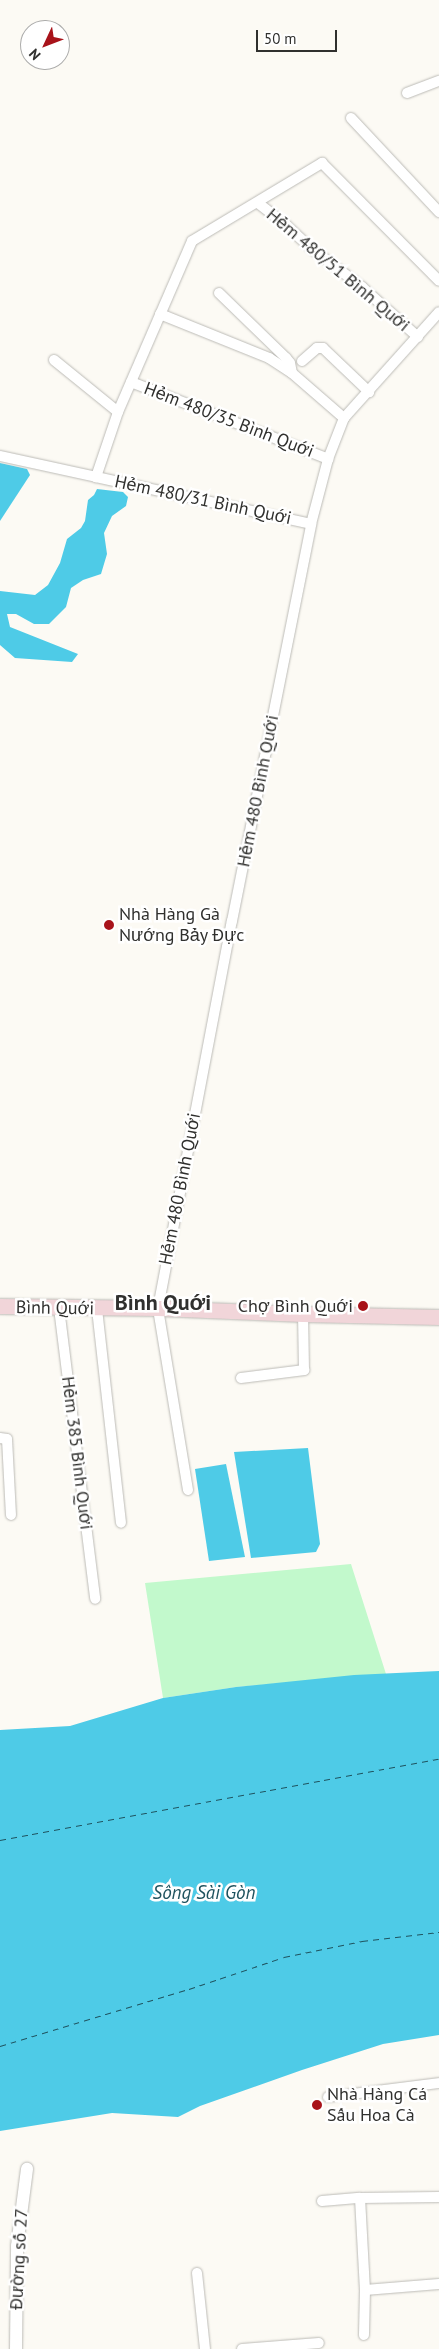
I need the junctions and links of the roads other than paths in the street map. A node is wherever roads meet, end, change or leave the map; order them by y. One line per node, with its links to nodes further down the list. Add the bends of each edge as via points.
1 (439, 81): 2 (street)
2 (407, 93)
3 (351, 118): 5 (street)
4 (258, 203): 6 (street, via 322,163); 8 (street, Hẻm 480/31 Bình Quới, via 192,241); 10 (street, Hẻm 480/51 Bình Quới)
5 (439, 212)
6 (439, 281)
7 (219, 293): 13 (street, via 286,358)
8 (160, 314): 13 (street, via 269,358); 14 (street, Hẻm 480/31 Bình Quới)
9 (437, 319): 10 (street, Hẻm 480 Bình Quới)
10 (418, 337): 15 (street, Hẻm 480 Bình Quới)
11 (54, 360): 16 (street)
12 (302, 361): 15 (street, via 317,348 323,348)
13 (292, 373): 17 (street)
14 (130, 382): 16 (street, Hẻm 480/31 Bình Quới); 19 (street, Hẻm 480/35 Bình Quới)
15 (369, 392): 17 (street, Hẻm 480 Bình Quới)
16 (118, 412): 20 (street, Hẻm 480/31 Bình Quới)
17 (344, 418): 19 (street, Hẻm 480 Bình Quới)
18 (0, 456): 20 (street)
19 (328, 459): 21 (street, Hẻm 480 Bình Quới)
20 (96, 477): 21 (street, Hẻm 480/31 Bình Quới)
21 (311, 524): 24 (street, Hẻm 480 Bình Quới)
22 (0, 1306): 23 (main road, Bình Quới)
23 (59, 1308): 25 (main road, Bình Quới); 33 (street, Hẻm 385 Bình Quới)
24 (158, 1308): 25 (main road, Bình Quới); 26 (main road, Bình Quới); 30 (street)
25 (97, 1309): 32 (street)
26 (303, 1314): 27 (main road, Bình Quới); 28 (street, via 304,1370)
27 (439, 1317)
28 (241, 1378)
29 (0, 1438): 31 (street, via 7,1439)
30 (188, 1490)
31 (11, 1515)
32 (121, 1523)
33 (95, 1599)
34 (439, 2082): 35 (street)
35 (328, 2097)
36 (27, 2169): 45 (street, Đường số 27, via 17,2246)
37 (439, 2197): 38 (street)
38 (360, 2198): 39 (street); 42 (street)
39 (322, 2201)
40 (197, 2272): 46 (street)
41 (439, 2284): 42 (street)
42 (364, 2290): 43 (street)
43 (364, 2335)
44 (319, 2343): 47 (street)
45 (16, 2349)
46 (205, 2349)
47 (242, 2349)

